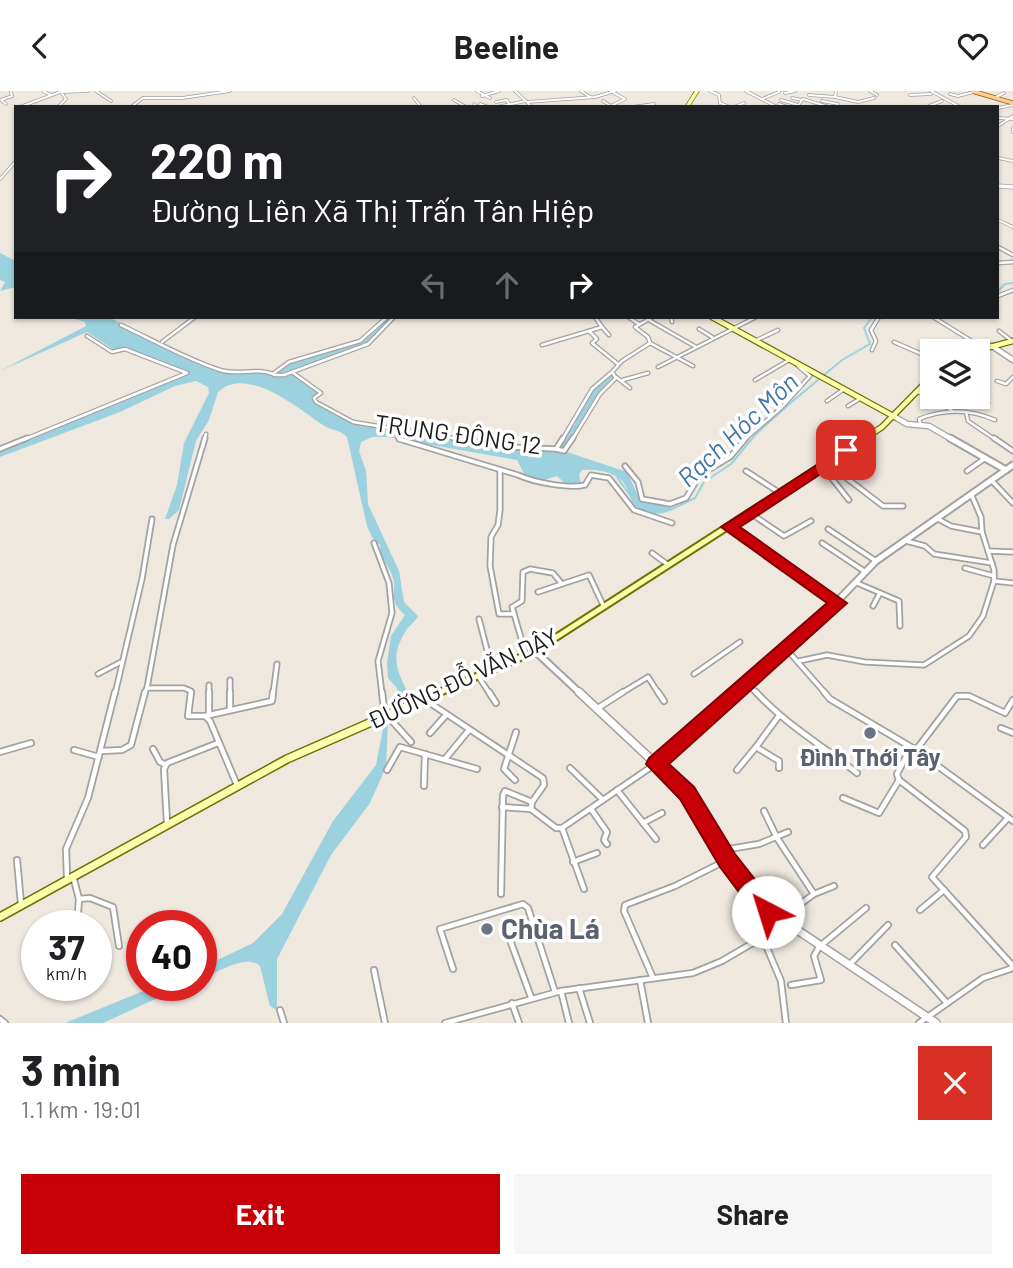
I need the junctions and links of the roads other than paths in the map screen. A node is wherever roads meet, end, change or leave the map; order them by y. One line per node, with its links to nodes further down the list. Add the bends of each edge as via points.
1 (10, 91): 2 (street); 41 (street, via 12,96)
2 (17, 91)
3 (43, 91): 28 (street)
4 (79, 91): 20 (street)
5 (88, 91): 20 (street)
6 (96, 91): 46 (street)
7 (230, 91): 60 (street, via 144,98)
8 (477, 91): 29 (street)
9 (499, 91): 29 (street)
10 (515, 91): 48 (street)
11 (580, 91): 33 (street)
12 (710, 91): 69 (street)
13 (754, 91): 22 (street)
14 (795, 91): 25 (street)
15 (836, 91): 34 (street)
16 (870, 91): 31 (street)
17 (974, 91): 27 (street); 35 (main road); 52 (main road)
18 (1000, 91): 35 (street, via 1004,94)
19 (60, 92): 20 (street); 28 (street)
20 (73, 92)
21 (614, 92): 33 (street); 67 (street, via 625,99)
22 (748, 92): 40 (street)
23 (779, 92): 40 (street)
24 (932, 92): 26 (street); 45 (street)
25 (785, 93)
26 (910, 93)
27 (950, 94)
28 (51, 95): 59 (street)
29 (483, 95): 37 (street)
30 (809, 95): 32 (street)
31 (877, 95)
32 (826, 96): 34 (street); 51 (street)
33 (591, 97): 48 (street)
34 (835, 97): 39 (street, via 858,102)
35 (996, 97): 52 (main road)
36 (414, 98): 61 (street)
37 (490, 98)
38 (792, 98): 44 (street)
39 (874, 98)
40 (762, 99): 70 (street)
41 (1, 100): 53 (street)
42 (454, 100): 62 (street)
43 (782, 100): 71 (street)
44 (802, 100): 51 (street); 72 (street)
45 (944, 100): 74 (street); 75 (street)
46 (111, 101)
47 (496, 101): 55 (street)
48 (527, 101): 55 (street); 65 (street)
49 (603, 101): 66 (street)
50 (636, 102): 56 (street)
51 (821, 102): 58 (street); 73 (street)
52 (1013, 103)
53 (6, 104)
54 (474, 104): 63 (street)
55 (509, 104): 64 (street)
56 (641, 104): 57 (street); 68 (street)
57 (654, 104)
58 (838, 104)
59 (25, 105)
60 (134, 105)
61 (419, 105)
62 (463, 105)
63 (479, 105)
64 (505, 105)
65 (530, 105)
66 (609, 105)
67 (613, 105)
68 (638, 105)
69 (725, 105)
70 (775, 105)
71 (794, 105)
72 (798, 105)
73 (824, 105)
74 (932, 105)
75 (955, 105)
76 (999, 118): 77 (street)
77 (1007, 118): 78 (street); 79 (street)
78 (1013, 118)
79 (999, 125)
80 (14, 163): 81 (street)
81 (0, 179)
82 (192, 319): 108 (street)
83 (385, 319): 126 (street, via 360,341 289,362)
84 (392, 319): 123 (street, via 368,344)
85 (596, 319): 96 (street)
86 (631, 319): 94 (street)
87 (647, 319): 94 (street); 113 (street)
88 (671, 319): 93 (street)
89 (716, 319): 97 (main road)
90 (746, 319): 97 (street)
91 (878, 319): 114 (street, via 871,330 876,341)
92 (936, 319): 105 (street)
93 (672, 322)
94 (639, 324): 110 (street, via 636,329)
95 (121, 325): 108 (street)
96 (602, 327): 100 (street); 102 (street)
97 (732, 328): 104 (street); 106 (main road)
98 (699, 329): 104 (street)
99 (778, 330): 106 (street)
100 (589, 331): 111 (street); 119 (street, via 597,339 592,343)
101 (999, 331): 107 (street)
102 (609, 335)
103 (87, 336): 149 (street, via 111,352 125,349 187,373)
104 (712, 337): 113 (street)
105 (968, 339)
106 (755, 341): 117 (main road)
107 (1013, 341): 112 (main road)
108 (162, 342): 126 (street, via 221,370 240,373 251,368)
109 (894, 342): 115 (street)
110 (650, 343): 116 (street); 119 (street, TRUNG ĐÔNG 12)
111 (542, 345)
112 (992, 346): 118 (street)
113 (696, 347): 116 (street)
114 (872, 350)
115 (920, 353)
116 (679, 357): 121 (street); 122 (street)
117 (789, 360): 120 (main road); 130 (street)
118 (1013, 360)
119 (618, 364): 124 (street, TRUNG ĐÔNG 12)
120 (798, 364): 133 (main road); 155 (street, via 810,376 730,457 700,475 687,498 670,505 642,499 638,482)
121 (693, 366)
122 (658, 367)
123 (292, 372): 126 (street); 150 (street, TRUNG ĐÔNG 12, via 321,393 314,398 316,402 353,422 501,446)
124 (612, 372): 127 (street); 150 (street, TRUNG ĐÔNG 12, via 581,404)
125 (648, 373): 129 (street)
126 (273, 374)
127 (616, 377): 129 (street); 150 (street, via 597,396 572,442 564,451)
128 (1013, 377): 131 (street, via 1006,384)
129 (623, 380): 132 (street)
130 (755, 380)
131 (997, 381)
132 (630, 388)
133 (844, 389): 135 (main road); 136 (street)
134 (918, 392): 139 (street); 142 (main road, ĐƯỜNG ĐỖ VĂN DẬY)
135 (860, 398): 137 (street); 142 (main road)
136 (827, 401)
137 (848, 406)
138 (978, 409): 141 (street)
139 (953, 412): 140 (street); 144 (street, via 928,415 919,419)
140 (966, 412): 141 (street); 151 (street, via 968,421)
141 (976, 414): 143 (street)
142 (895, 417): 144 (street, via 906,425); 147 (main road, ĐƯỜNG ĐỖ VĂN DẬY)
143 (995, 420)
144 (920, 423): 152 (street)
145 (824, 432): 147 (street, via 830,425)
146 (206, 434): 213 (street, via 173,545)
147 (865, 438): 153 (main road, ĐƯỜNG ĐỖ VĂN DẬY)
148 (399, 439): 156 (street)
149 (0, 449)
150 (556, 449)
151 (1013, 451)
152 (986, 458): 157 (street); 159 (street)
153 (824, 464): 161 (main road, ĐƯỜNG ĐỖ VĂN DẬY); 165 (street); 167 (street, via 883,506)
154 (1013, 465): 157 (street)
155 (625, 466)
156 (500, 470): 172 (street, via 534,483 573,488 585,485 591,475 608,476 630,508); 196 (street, via 500,510 491,537 490,566 499,614)
157 (1006, 470): 160 (street)
158 (746, 471): 161 (street)
159 (967, 471)
160 (993, 482): 162 (street); 163 (street)
161 (780, 493): 168 (main road, ĐƯỜNG ĐỖ VĂN DẬY)
162 (972, 496): 170 (street); 175 (street)
163 (1007, 496): 164 (street); 166 (street)
164 (1013, 496)
165 (849, 500)
166 (1013, 503)
167 (903, 506)
168 (750, 513): 171 (street, via 784,536); 173 (main road, ĐƯỜNG ĐỖ VĂN DẬY)
169 (152, 519): 204 (street)
170 (939, 519): 175 (street); 176 (street)
171 (811, 521)
172 (672, 523)
173 (729, 527): 184 (main road, ĐƯỜNG ĐỖ VĂN DẬY); 193 (street)
174 (828, 529): 182 (street)
175 (982, 532): 179 (street)
176 (906, 541): 182 (street); 183 (street, via 934,554)
177 (374, 543): 222 (street, via 389,583 392,613 378,661)
178 (822, 543): 186 (street)
179 (988, 551): 180 (street); 183 (street)
180 (1013, 552)
181 (652, 553): 184 (street)
182 (876, 562): 186 (street)
183 (992, 563): 187 (street)
184 (669, 566): 195 (main road, ĐƯỜNG ĐỖ VĂN DẬY)
185 (965, 568): 187 (street)
186 (866, 573): 188 (street)
187 (994, 579): 189 (street); 203 (street, via 983,617 974,630 924,665 827,655)
188 (857, 583): 192 (street); 193 (street)
189 (1013, 583)
190 (562, 584): 191 (street); 195 (street, via 589,575); 196 (street, via 553,573 524,571 522,601 513,605)
191 (538, 591)
192 (880, 593): 194 (street); 198 (street, via 899,601)
193 (839, 603): 201 (street)
194 (873, 606)
195 (604, 607): 200 (main road, ĐƯỜNG ĐỖ VĂN DẬY)
196 (514, 614): 202 (street)
197 (479, 619): 206 (street)
198 (901, 626)
199 (740, 642): 208 (street)
200 (535, 651): 202 (main road, ĐƯỜNG ĐỖ VĂN DẬY); 219 (street)
201 (788, 651): 203 (street); 212 (street)
202 (526, 655): 206 (main road, ĐƯỜNG ĐỖ VĂN DẬY)
203 (799, 661): 236 (street, via 830,699)
204 (121, 662): 207 (street); 238 (street)
205 (277, 664): 220 (street, via 272,701)
206 (492, 669): 209 (main road, ĐƯỜNG ĐỖ VĂN DẬY)
207 (99, 674)
208 (694, 674)
209 (478, 676): 214 (main road, ĐƯỜNG ĐỖ VĂN DẬY); 217 (street)
210 (230, 680): 220 (street)
211 (209, 685): 221 (street)
212 (749, 685): 224 (street); 242 (street)
213 (147, 688): 221 (street, via 188,689 188,716); 238 (street, via 131,745)
214 (424, 699): 218 (main road, ĐƯỜNG ĐỖ VĂN DẬY); 223 (street)
215 (1013, 700): 236 (street, via 1005,713 969,696 957,696)
216 (664, 701): 219 (street, via 648,677)
217 (496, 703)
218 (400, 709): 222 (main road, ĐƯỜNG ĐỖ VĂN DẬY); 230 (street, via 393,722)
219 (596, 709): 242 (street)
220 (230, 710): 221 (street)
221 (207, 715): 232 (street)
222 (385, 715): 252 (main road, ĐƯỜNG ĐỖ VĂN DẬY)
223 (446, 715): 226 (street); 228 (street)
224 (778, 717): 233 (street); 249 (street)
225 (1001, 728): 229 (street)
226 (469, 730): 240 (street); 241 (street)
227 (516, 732): 240 (street)
228 (430, 733)
229 (1013, 733)
230 (411, 742)
231 (32, 743): 237 (street)
232 (218, 743): 243 (street); 252 (street)
233 (756, 747): 245 (street, via 779,761); 248 (street)
234 (153, 749): 243 (street)
235 (74, 750): 238 (street)
236 (916, 750): 251 (street, via 909,751 900,765); 263 (street)
237 (0, 752)
238 (100, 754): 277 (street, via 88,798 66,849)
239 (425, 754): 241 (street); 247 (street, via 400,747); 253 (street)
240 (506, 756): 250 (street, via 504,769); 257 (street, via 543,778 544,785)
241 (444, 759): 246 (street)
242 (656, 764): 254 (street); 272 (street, via 687,793)
243 (166, 765): 264 (street)
244 (570, 768): 256 (street)
245 (779, 768)
246 (477, 769)
247 (387, 770)
248 (737, 770)
249 (857, 773)
250 (515, 780)
251 (899, 780): 255 (street, via 879,813); 280 (street, via 965,831 966,837 933,873)
252 (237, 785): 264 (main road, ĐƯỜNG ĐỖ VĂN DẬY)
253 (424, 786)
254 (617, 790): 256 (street); 265 (street)
255 (843, 798)
256 (603, 800): 260 (street)
257 (532, 802): 258 (street, via 505,791); 259 (street)
258 (502, 807): 259 (street); 281 (street)
259 (531, 809): 266 (street)
260 (591, 809): 266 (street); 270 (street, via 607,832)
261 (764, 811): 268 (street)
262 (662, 813): 265 (street)
263 (1010, 819): 271 (street)
264 (167, 823): 277 (main road, ĐƯỜNG ĐỖ VĂN DẬY)
265 (643, 823): 269 (street)
266 (562, 828): 276 (street)
267 (788, 832): 268 (street)
268 (777, 838): 272 (street); 282 (street)
269 (656, 839)
270 (607, 844)
271 (983, 845)
272 (721, 850): 275 (street)
273 (597, 853): 276 (street)
274 (17, 860): 285 (street)
275 (727, 860): 284 (street); 301 (street, via 625,905)
276 (573, 862): 279 (street)
277 (70, 876): 283 (street); 285 (main road, ĐƯỜNG ĐỖ VĂN DẬY)
278 (834, 886): 282 (street)
279 (584, 889)
280 (943, 890): 287 (street); 298 (street)
281 (501, 894)
282 (814, 894): 290 (street)
283 (79, 899): 288 (street); 295 (street, via 113,907)
284 (757, 903): 290 (street); 292 (street, via 755,912)
285 (21, 904): 289 (main road, ĐƯỜNG ĐỖ VĂN DẬY)
286 (866, 908): 296 (street)
287 (920, 909)
288 (78, 910)
289 (0, 917)
290 (778, 921): 296 (street)
291 (888, 925): 297 (street)
292 (763, 937): 301 (street, via 693,973); 320 (street, via 786,997)
293 (510, 940): 306 (street)
294 (895, 945): 308 (street)
295 (119, 946)
296 (820, 947): 297 (street); 303 (street, via 814,963 821,980)
297 (848, 965): 310 (street)
298 (1013, 967): 308 (street, via 983,978)
299 (453, 969): 305 (street, via 440,929 523,904)
300 (374, 970): 314 (street)
301 (653, 979): 302 (street)
302 (640, 981): 304 (street); 319 (street)
303 (791, 985)
304 (579, 988): 305 (street); 318 (street)
305 (558, 992): 306 (street); 317 (street)
306 (530, 997): 307 (street)
307 (512, 1003): 315 (street); 316 (street)
308 (947, 1003): 310 (street)
309 (280, 1010): 313 (street)
310 (926, 1016): 321 (street); 322 (street)
311 (0, 1019): 312 (street)
312 (5, 1023)
313 (284, 1023)
314 (384, 1023)
315 (445, 1023)
316 (519, 1023)
317 (569, 1023)
318 (590, 1023)
319 (648, 1023)
320 (786, 1023)
321 (919, 1023)
322 (936, 1023)

